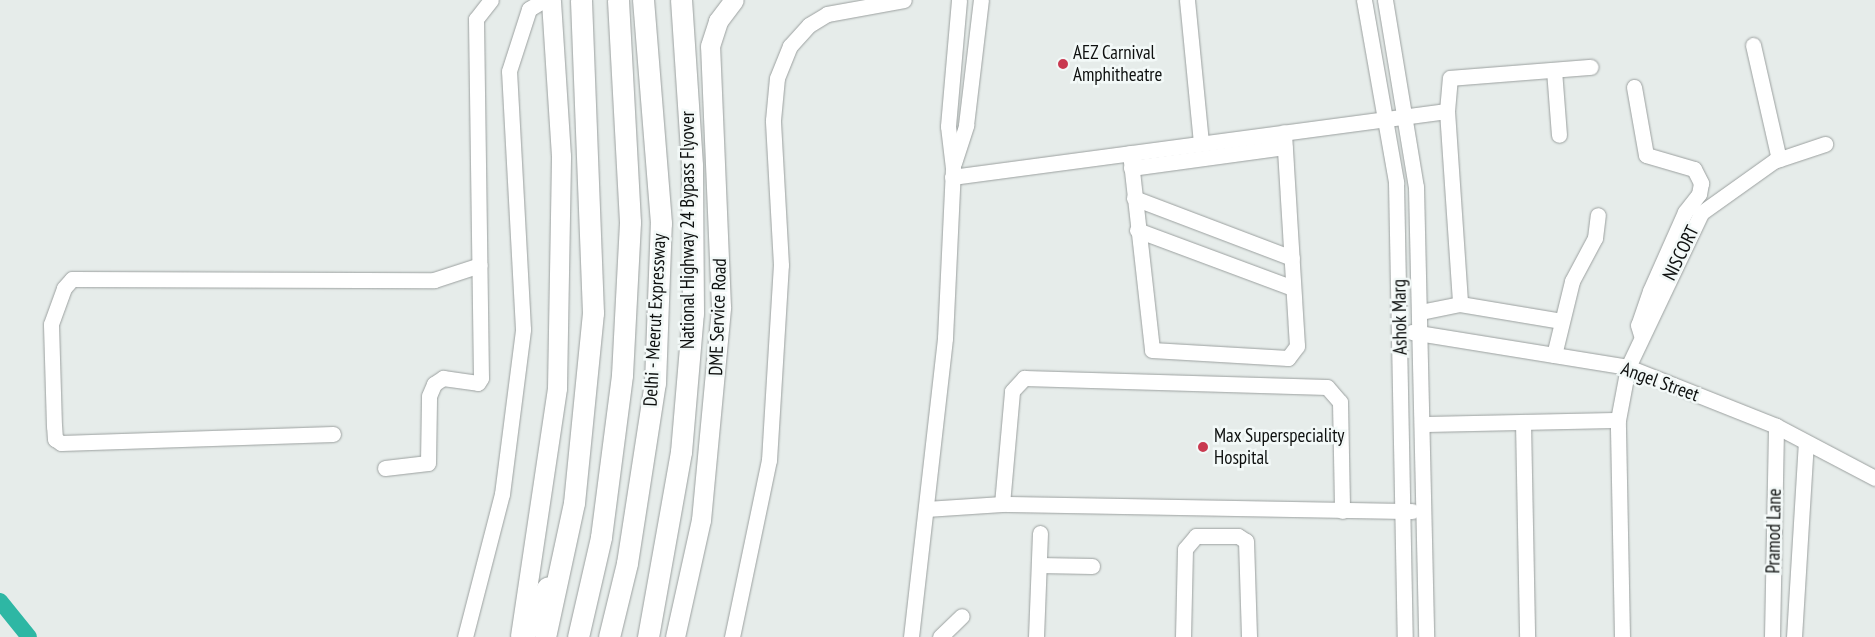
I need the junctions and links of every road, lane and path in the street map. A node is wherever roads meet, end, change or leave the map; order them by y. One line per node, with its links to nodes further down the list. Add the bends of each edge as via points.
1 (491, 0): 36 (street, via 476,19)
2 (544, 0): 64 (street, via 529,8 509,70 522,329 502,494)
3 (551, 0): 65 (main road, via 561,156 558,368)
4 (581, 0): 60 (highway, via 592,313 574,503)
5 (618, 0): 67 (highway, Delhi - Meerut Expressway, via 630,222 622,375 601,537)
6 (643, 0): 68 (highway, Delhi - Meerut Expressway, via 661,223 655,383 626,563)
7 (681, 0): 69 (highway, National Highway 24 Bypass Flyover, via 692,165 693,313 681,452 658,597)
8 (734, 0): 70 (main road, DME Service Road, via 718,21 710,46 720,213 719,344 701,520)
9 (904, 0): 71 (street, via 827,14 809,25 790,46 777,78 773,120 781,264 769,460)
10 (960, 0): 31 (street, via 948,126)
11 (981, 0): 31 (street, via 966,125)
12 (1187, 0): 24 (street)
13 (1364, 0): 21 (street, Ashok Marg)
14 (1384, 0): 20 (street, Ashok Marg)
15 (1753, 45): 29 (street)
16 (1591, 67): 17 (street)
17 (1554, 70): 19 (street, via 1450,78); 23 (street)
18 (1634, 87): 43 (street, via 1646,156 1694,169 1700,182 1699,194 1686,212 1650,291 1638,325)
19 (1447, 111): 20 (street); 38 (street)
20 (1404, 115): 21 (street); 39 (street, Ashok Marg, via 1416,187)
21 (1385, 118): 22 (street); 41 (street, Ashok Marg, via 1396,182)
22 (1284, 132): 26 (street); 27 (street)
23 (1559, 135)
24 (1201, 143): 26 (street); 28 (street)
25 (1825, 144): 29 (street, NISCORT)
26 (1235, 146): 27 (street); 30 (street)
27 (1285, 147): 35 (street)
28 (1130, 153): 30 (street); 31 (street)
29 (1779, 159): 43 (street, NISCORT, via 1701,213)
30 (1131, 168): 32 (street)
31 (952, 172): 55 (street, via 945,338)
32 (1134, 198): 34 (street); 35 (street)
33 (1598, 215): 40 (street, via 1595,238 1576,268)
34 (1137, 230): 37 (street); 37 (street, via 1149,346 1156,352 1288,358 1297,346)
35 (1292, 258): 37 (street)
36 (480, 265): 50 (street, via 434,280 72,279 64,288 51,324 55,439 61,442); 52 (street, via 481,378 478,383 443,378 434,384 429,396 428,463)
37 (1294, 288)
38 (1460, 304): 39 (street); 40 (street)
39 (1420, 312): 42 (street, Ashok Marg)
40 (1562, 322): 44 (street)
41 (1400, 330): 42 (street, Angel Street); 56 (street, Ashok Marg)
42 (1420, 334): 44 (street, Angel Street); 48 (street, Ashok Marg)
43 (1641, 335): 45 (street, NISCORT)
44 (1554, 355): 45 (street, Angel Street)
45 (1628, 367): 46 (street, NISCORT); 49 (street, Angel Street)
46 (1618, 420): 47 (street); 80 (street, NISCORT)
47 (1523, 422): 48 (street); 79 (street)
48 (1422, 424): 57 (street, Ashok Marg)
49 (1776, 426): 51 (street, Angel Street); 81 (street, Pramod Lane)
50 (333, 434)
51 (1806, 442): 53 (street, Angel Street); 82 (street)
52 (385, 468)
53 (1875, 478)
54 (1002, 504): 55 (street); 58 (street); 58 (street, via 1012,391 1024,378 1327,387 1340,402)
55 (926, 509): 72 (street)
56 (1402, 511): 57 (street); 58 (street); 77 (street, Ashok Marg)
57 (1423, 511): 78 (street, Ashok Marg)
58 (1342, 512)
59 (1040, 533): 61 (street)
60 (567, 539): 65 (highway); 66 (highway)
61 (1039, 565): 62 (street); 74 (street)
62 (1092, 566)
63 (962, 616): 73 (street)
64 (465, 637)
65 (521, 637)
66 (545, 637)
67 (578, 637)
68 (609, 637)
69 (648, 637)
70 (674, 637)
71 (732, 637)
72 (911, 637)
73 (940, 637)
74 (1036, 637)
75 (1183, 637): 76 (street, via 1185,549 1196,536 1238,536 1246,541)
76 (1249, 637)
77 (1405, 637)
78 (1426, 637)
79 (1527, 637)
80 (1622, 637)
81 (1772, 637)
82 (1794, 637)

